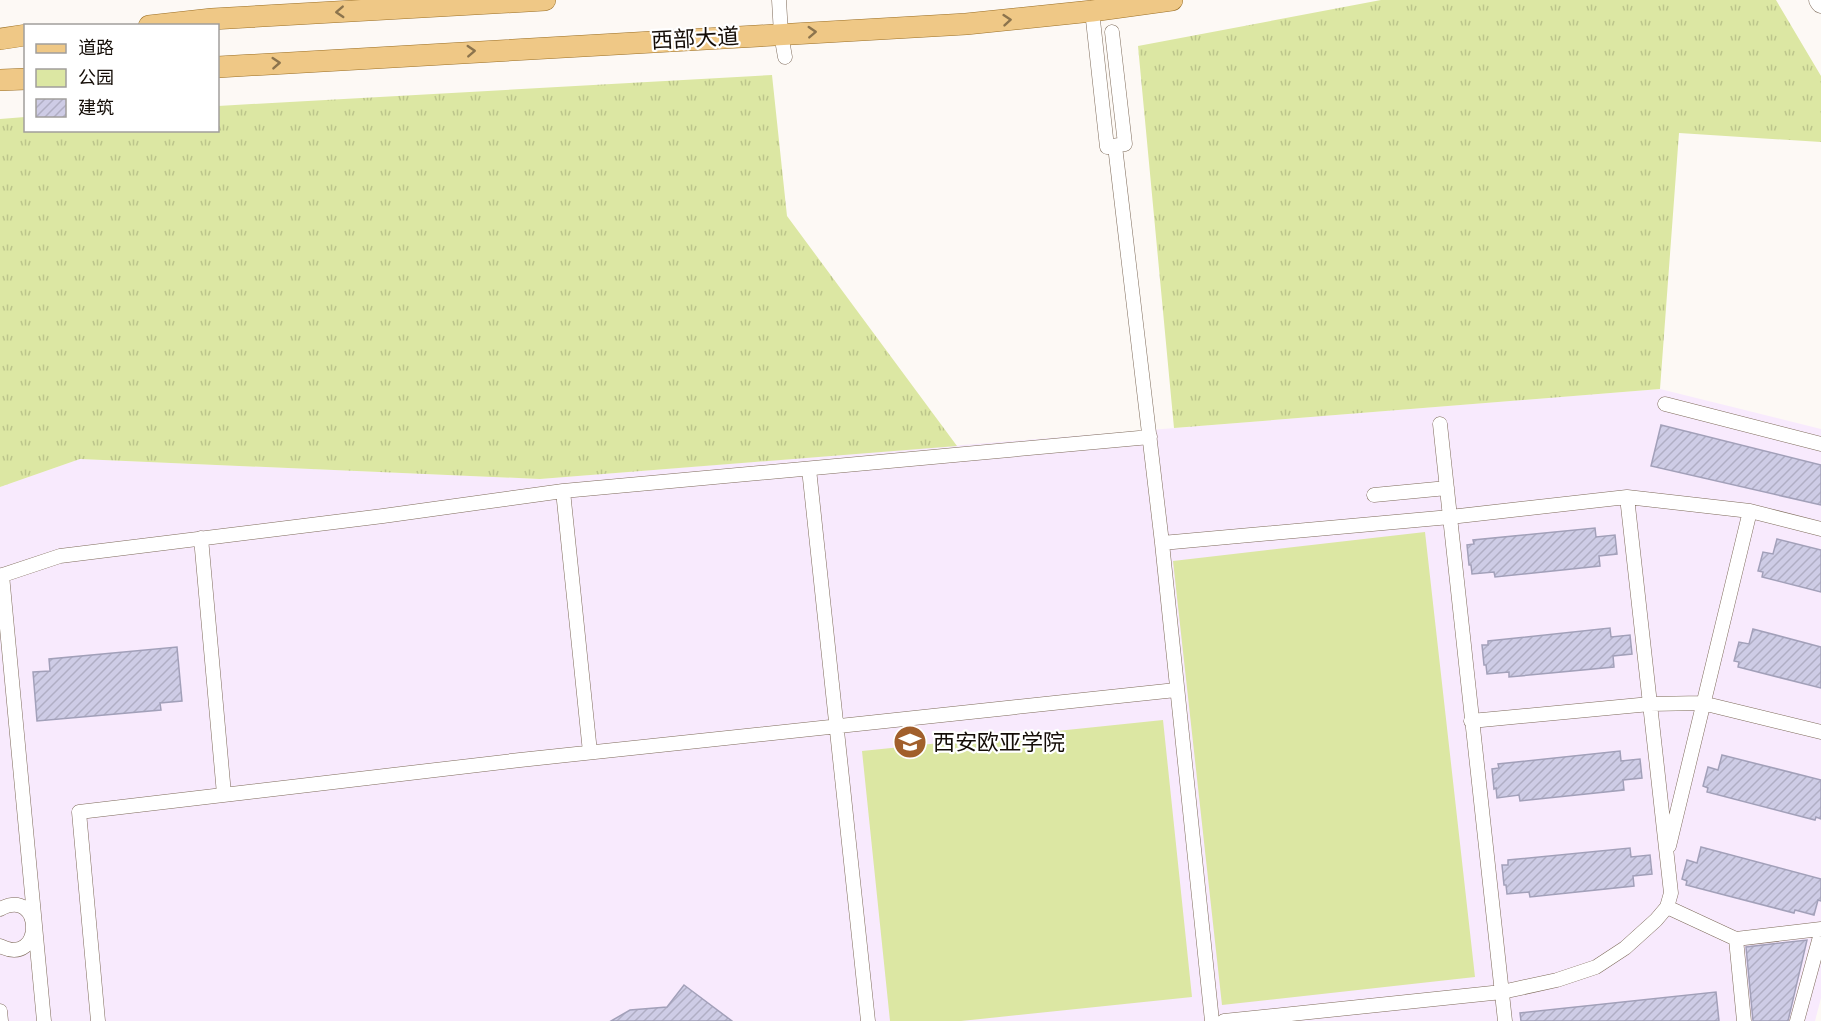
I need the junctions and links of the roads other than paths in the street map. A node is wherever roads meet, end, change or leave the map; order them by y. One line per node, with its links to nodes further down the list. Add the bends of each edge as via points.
1 (545, 0): 5 (main road, one-way to 5)
2 (779, 0): 7 (street)
3 (1172, 0): 4 (main road, 西部大道)
4 (1092, 11): 7 (main road, 西部大道, one-way to 4, via 966,24); 14 (street, via 1107,147)
5 (167, 24)
6 (1112, 32): 14 (street, via 1125,144)
7 (781, 34): 10 (street); 11 (main road, 西部大道, one-way to 7)
8 (24, 35): 9 (main road)
9 (0, 39)
10 (785, 57)
11 (219, 67)
12 (24, 79): 13 (main road)
13 (0, 80)
14 (1115, 146): 17 (street)
15 (1665, 404): 18 (street)
16 (1440, 424): 20 (street)
17 (1150, 437): 19 (street); 28 (street)
18 (1821, 444)
19 (809, 469): 21 (street); 34 (street)
20 (1447, 488): 22 (street); 25 (street)
21 (563, 491): 27 (street); 36 (street)
22 (1374, 495)
23 (1627, 497): 24 (street); 25 (street); 32 (street)
24 (1750, 511): 26 (street); 31 (street)
25 (1450, 518): 28 (street); 33 (street)
26 (1821, 529)
27 (201, 538): 29 (street, via 60,556); 37 (street)
28 (1162, 543): 30 (street)
29 (1, 575): 41 (street)
30 (1176, 690): 34 (street); 52 (street)
31 (1702, 703): 32 (street); 35 (street); 38 (street)
32 (1650, 704): 33 (street); 38 (street)
33 (1471, 721): 45 (street)
34 (836, 726): 36 (street); 51 (street)
35 (1821, 732)
36 (590, 753): 37 (street)
37 (224, 794): 50 (street, via 79,812)
38 (1667, 857): 39 (street, via 1671,893)
39 (1667, 907): 43 (street); 45 (street, via 1625,948 1596,967)
40 (0, 909): 41 (street, via 9,905 22,908)
41 (34, 924): 44 (street, via 26,944 13,949); 49 (street)
42 (1821, 931): 43 (street); 56 (street)
43 (1736, 939): 55 (street)
44 (0, 946)
45 (1502, 992): 47 (street); 54 (street)
46 (0, 1011): 48 (street)
47 (1278, 1018): 53 (street)
48 (1, 1021)
49 (44, 1021)
50 (98, 1021)
51 (868, 1021)
52 (1212, 1021)
53 (1224, 1021)
54 (1505, 1021)
55 (1744, 1021)
56 (1797, 1021)

